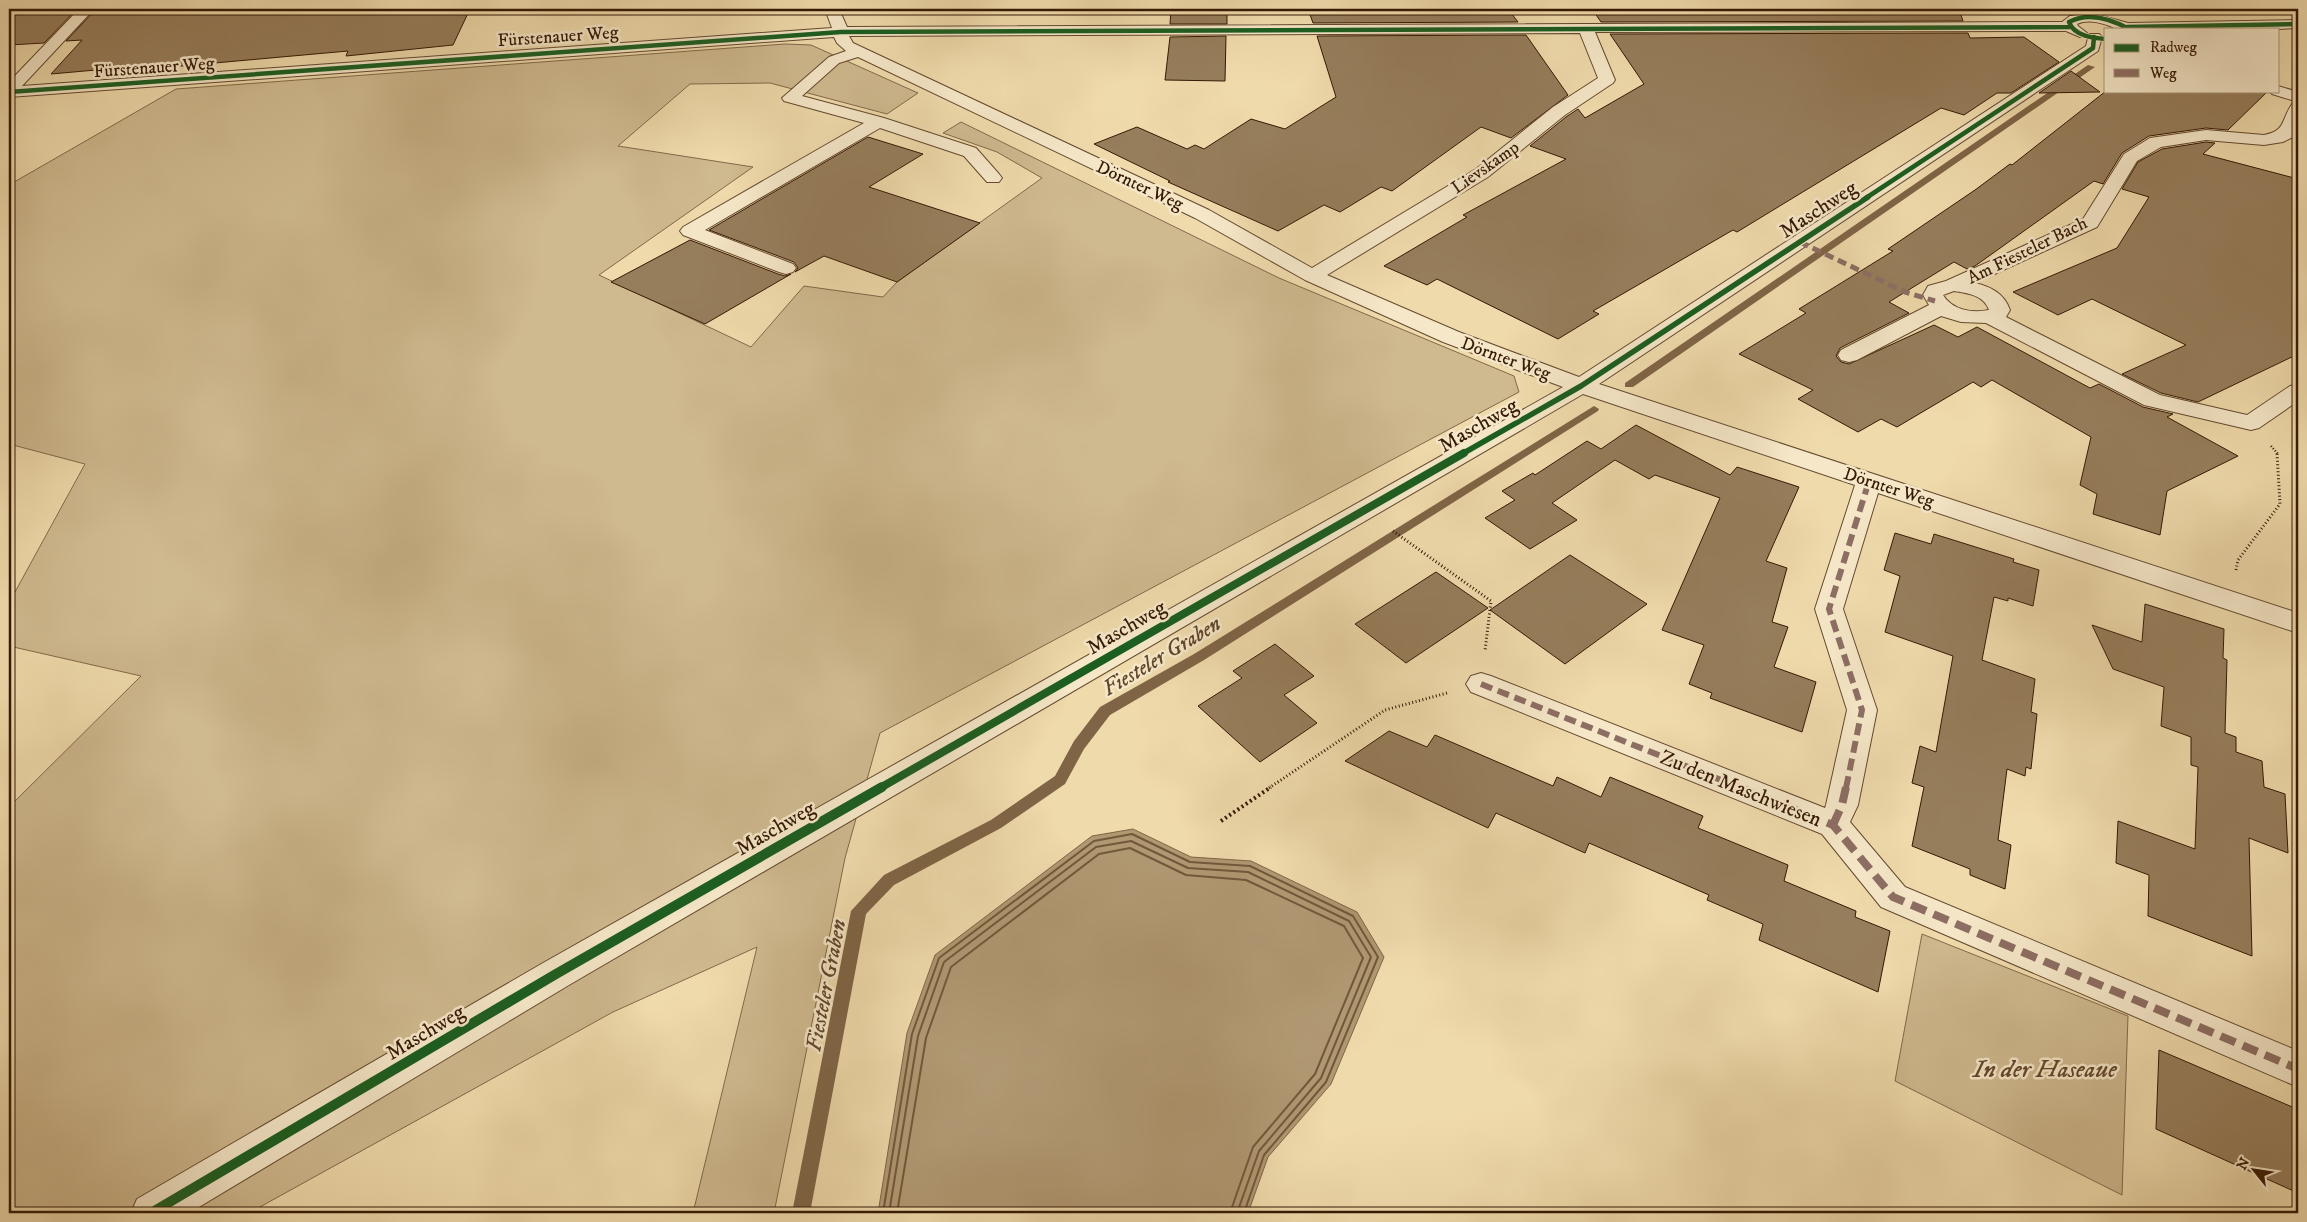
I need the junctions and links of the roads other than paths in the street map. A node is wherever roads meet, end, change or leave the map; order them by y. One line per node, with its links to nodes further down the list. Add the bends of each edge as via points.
1 (87, 9): 9 (street)
2 (832, 9): 7 (street)
3 (2298, 24): 5 (street)
4 (2087, 26): 5 (street, Fürstenauer Weg, via 2112,22); 6 (street, Fürstenauer Weg); 23 (street, Maschweg, via 2092,48)
5 (2128, 28)
6 (1586, 29): 7 (street, Fürstenauer Weg); 18 (street, Lievskamp, via 1607,80 1559,112 1482,173)
7 (841, 32): 8 (street, Dörnter Weg, via 842,40); 9 (street, Fürstenauer Weg)
8 (860, 51): 13 (street, via 834,60 790,98); 18 (street, Dörnter Weg, via 1202,214)
9 (9, 92)
10 (2280, 92): 11 (street)
11 (2298, 97)
12 (2298, 108): 14 (street, via 2287,133)
13 (878, 122): 16 (street, via 970,152); 17 (street, via 690,231)
14 (2273, 139): 15 (street, Am Fiesteler Bach); 19 (street, Am Fiesteler Bach, via 2206,135 2156,142 2130,158 2090,223)
15 (2294, 151)
16 (992, 178)
17 (786, 268)
18 (1312, 276): 23 (street, Dörnter Weg, via 1450,337)
19 (1953, 285): 20 (street, Am Fiesteler Bach, via 1935,290 1933,295); 21 (street, via 1975,289 1994,298 2000,310)
20 (1942, 307): 21 (street, via 1961,315); 22 (street)
21 (1990, 317): 24 (street, via 2152,400 2251,423)
22 (1849, 355)
23 (1581, 386): 25 (street, Dörnter Weg); 30 (street, Maschweg, via 556,974)
24 (2298, 391)
25 (1869, 481): 26 (street, Dörnter Weg); 28 (street, Zu den Maschwiesen, via 1829,609 1862,710 1842,805)
26 (2298, 623)
27 (1481, 684): 28 (street, Zu den Maschwiesen)
28 (1833, 825): 29 (street, via 1893,897)
29 (2298, 1069)
30 (151, 1213)

